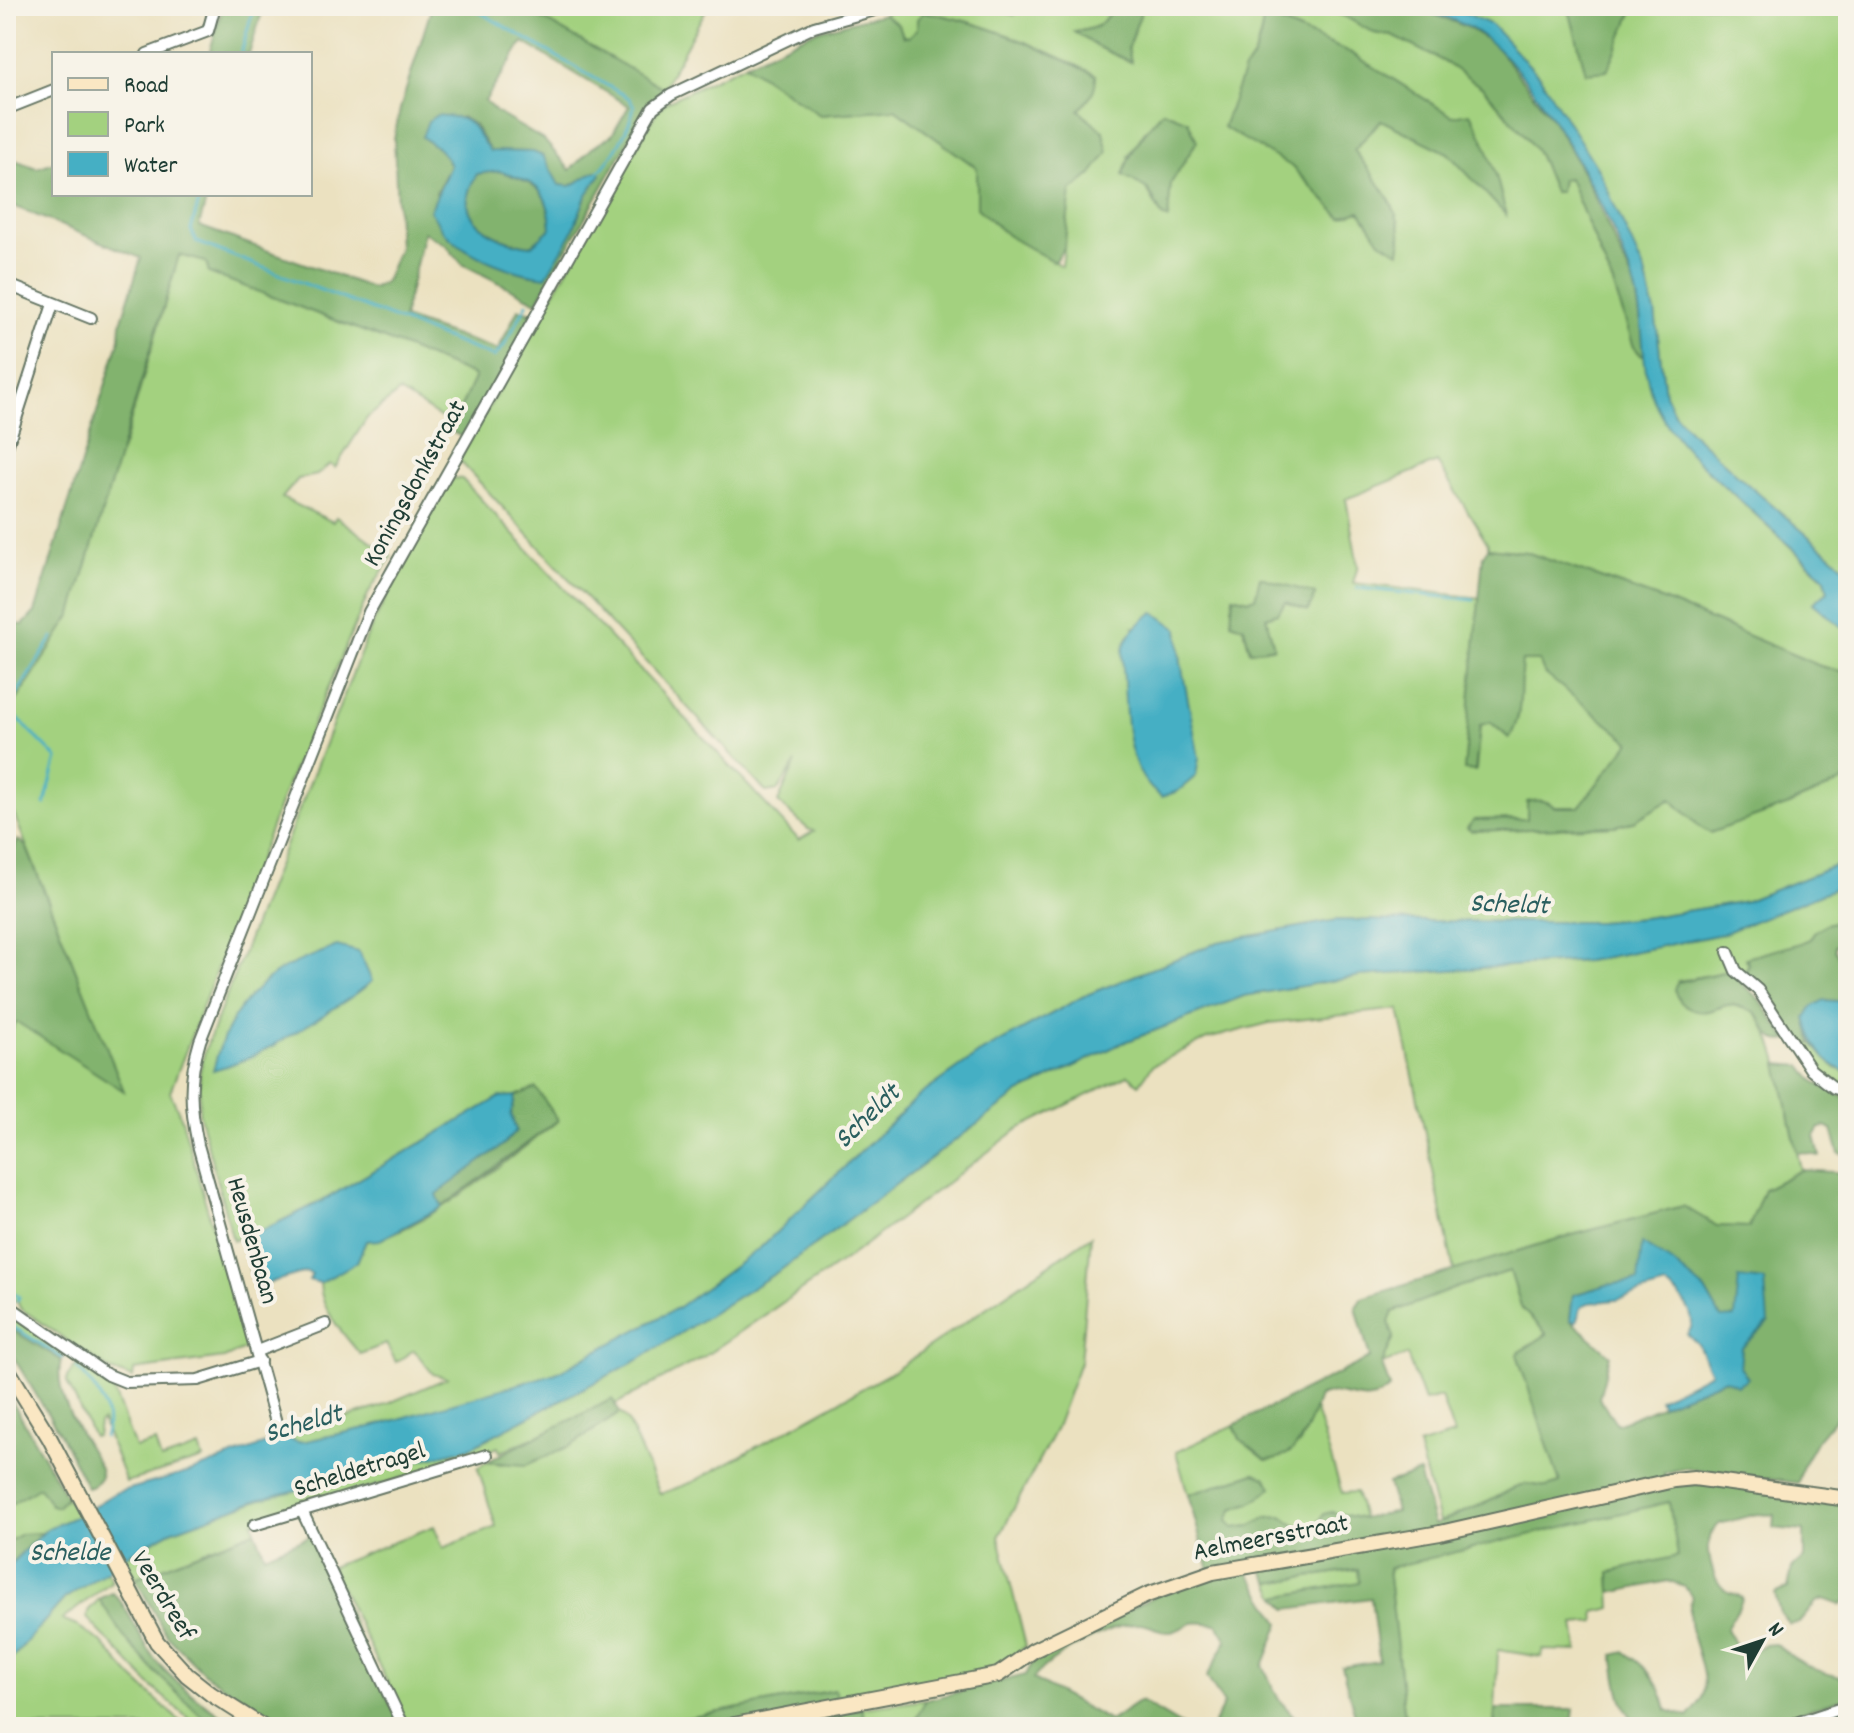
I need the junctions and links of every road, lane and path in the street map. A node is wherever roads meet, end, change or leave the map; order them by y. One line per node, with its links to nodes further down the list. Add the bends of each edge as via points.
1 (215, 6): 3 (street, via 208,31)
2 (889, 6): 12 (street, Koningsdonkstraat, via 795,35 671,95 648,116 369,612 193,1062 190,1106)
3 (152, 52)
4 (52, 91): 5 (street)
5 (6, 109)
6 (6, 284): 7 (street)
7 (53, 304): 8 (street); 9 (street)
8 (91, 318)
9 (6, 450)
10 (1728, 952): 11 (street, via 1736,971 1758,990 1811,1070)
11 (1848, 1092)
12 (198, 1145): 15 (street, Heusdenbaan)
13 (6, 1304): 15 (street, Heusdenbaan, via 106,1374 126,1382 198,1380)
14 (326, 1324): 15 (street, Heusdenbaan)
15 (258, 1356): 17 (street, Heusdenbaan)
16 (6, 1367): 23 (street, Veerdreef, via 49,1437 157,1642 211,1694)
17 (277, 1426)
18 (482, 1457): 20 (street, Scheldetragel)
19 (1848, 1499): 25 (street, Aelmeersstraat, via 1694,1478 1674,1480 1440,1533 1213,1572 1147,1595 1034,1650 998,1675)
20 (302, 1511): 21 (street, Scheldetragel); 24 (street)
21 (254, 1525)
22 (1848, 1706): 26 (street)
23 (263, 1727)
24 (404, 1727)
25 (724, 1727)
26 (1784, 1727)

